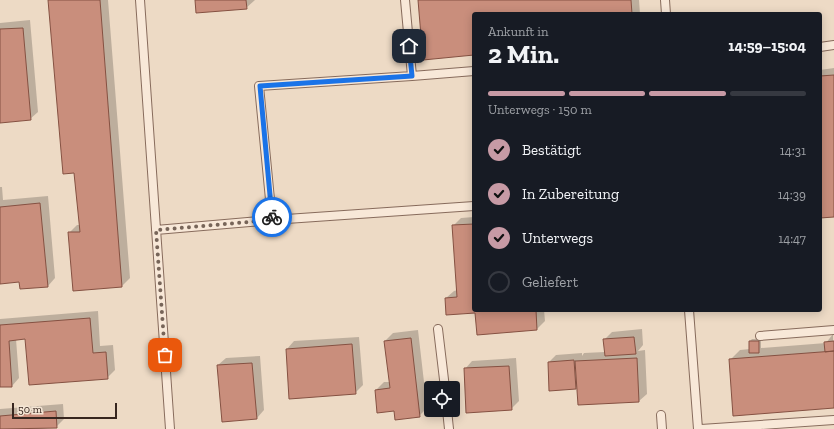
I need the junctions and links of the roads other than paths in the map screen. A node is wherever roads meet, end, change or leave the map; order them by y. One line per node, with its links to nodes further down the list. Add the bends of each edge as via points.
1 (140, 0): 11 (lane)
2 (405, 0): 8 (lane)
3 (665, 0): 4 (lane)
4 (666, 12)
5 (834, 46): 6 (lane)
6 (822, 47)
7 (472, 71): 8 (lane)
8 (412, 76): 10 (lane, via 260,86)
9 (472, 206): 10 (lane)
10 (272, 220): 11 (lane)
11 (156, 230): 20 (lane)
12 (689, 312): 23 (lane)
13 (438, 329): 16 (lane)
14 (834, 330): 15 (lane)
15 (760, 336)
16 (444, 381)
17 (661, 414): 22 (lane)
18 (448, 417): 21 (lane)
19 (834, 420): 24 (lane)
20 (170, 429)
21 (449, 429)
22 (662, 429)
23 (698, 429)
24 (702, 429)

